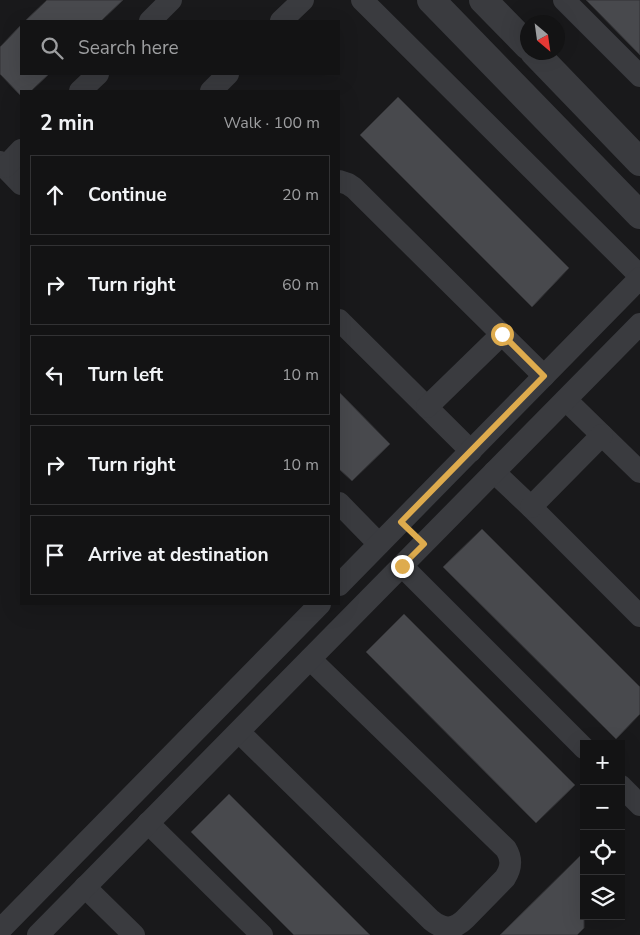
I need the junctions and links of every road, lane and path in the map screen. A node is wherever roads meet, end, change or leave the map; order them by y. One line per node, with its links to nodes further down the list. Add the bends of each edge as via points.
1 (171, 0): 7 (street)
2 (303, 0): 8 (street)
3 (362, 0): 22 (street)
4 (430, 0): 21 (street)
5 (483, 0): 9 (street)
6 (564, 0): 13 (street)
7 (151, 20)
8 (282, 20)
9 (520, 38)
10 (542, 60): 17 (street)
11 (97, 75): 14 (street)
12 (227, 75): 15 (street)
13 (640, 76)
14 (81, 90)
15 (212, 90)
16 (20, 151): 18 (street)
17 (640, 162)
18 (2, 165): 20 (street)
19 (340, 181): 25 (street, via 354,188)
20 (20, 183)
21 (640, 215)
22 (640, 277): 26 (street)
23 (340, 321): 28 (street)
24 (640, 324): 27 (street)
25 (502, 334): 26 (street); 28 (street)
26 (544, 376): 30 (street)
27 (566, 400): 29 (street); 31 (street)
28 (427, 407): 30 (street)
29 (602, 435): 32 (street); 34 (street)
30 (470, 451): 35 (street)
31 (494, 472): 34 (street); 37 (street)
32 (640, 472)
33 (340, 504): 36 (street)
34 (531, 507): 43 (street)
35 (401, 522): 36 (street); 37 (street)
36 (379, 544): 38 (street)
37 (424, 544): 39 (street)
38 (361, 563): 40 (street); 41 (street)
39 (402, 566): 41 (street); 46 (street)
40 (340, 584)
41 (384, 584): 44 (street)
42 (319, 605): 51 (street)
43 (640, 616)
44 (310, 659): 45 (street); 45 (street, via 506,848 511,863 505,878 459,924 452,927 437,925)
45 (239, 732): 49 (street)
46 (580, 744)
47 (625, 790): 48 (street)
48 (640, 805)
49 (148, 823): 50 (street); 54 (street)
50 (85, 887): 52 (street); 53 (street)
51 (0, 930)
52 (38, 935)
53 (134, 935)
54 (262, 935)

